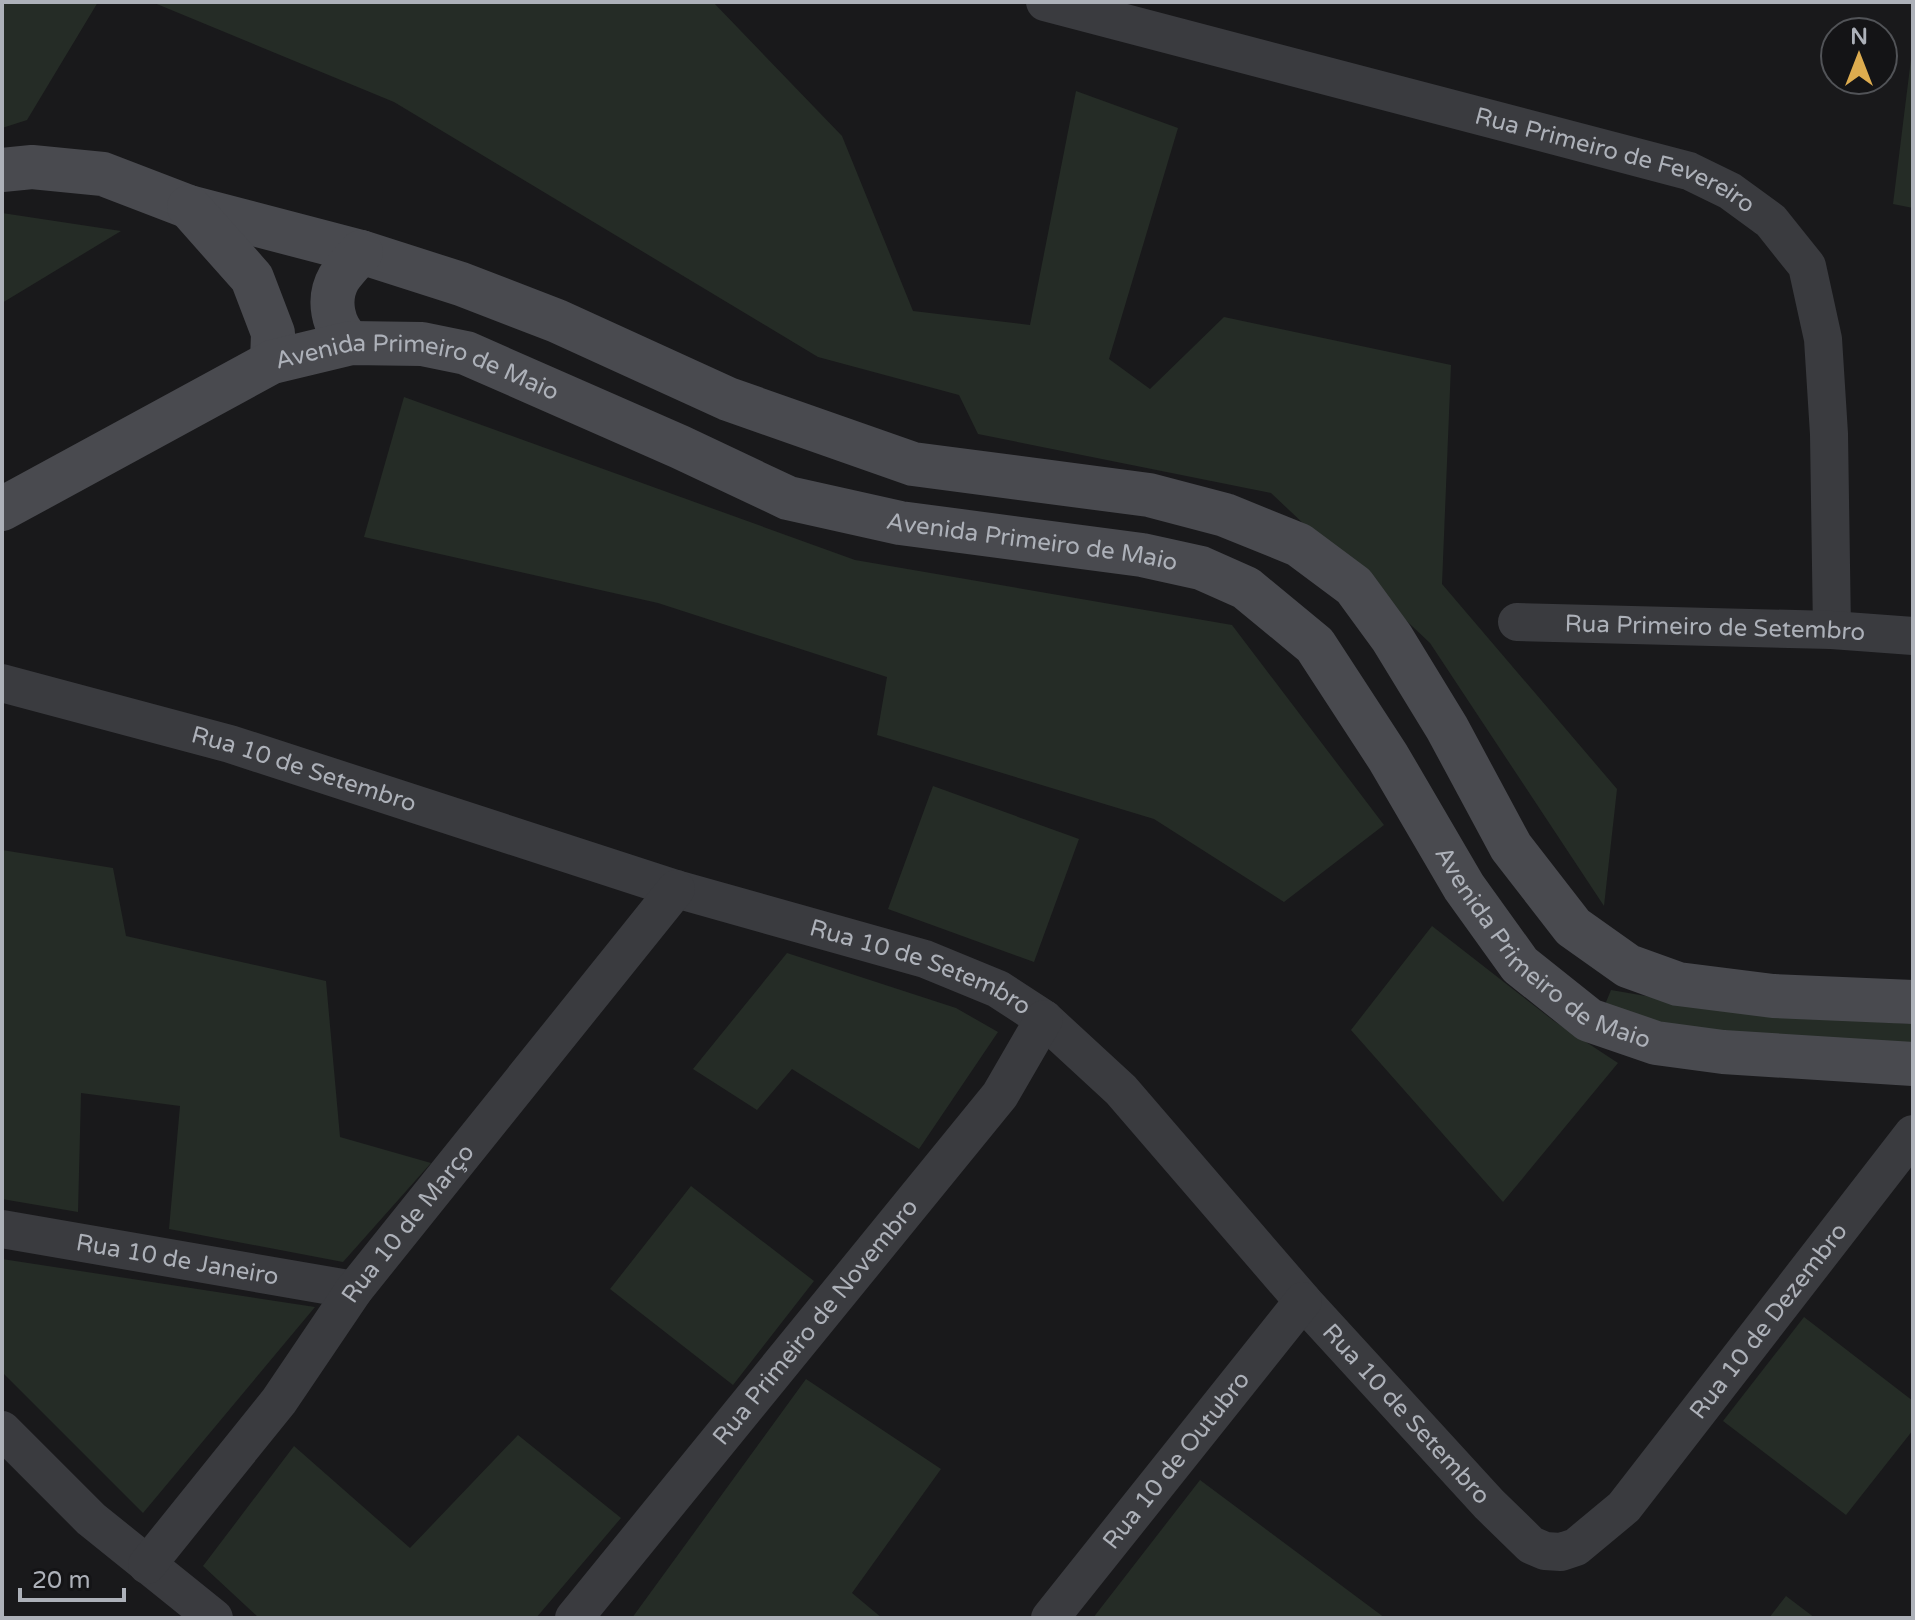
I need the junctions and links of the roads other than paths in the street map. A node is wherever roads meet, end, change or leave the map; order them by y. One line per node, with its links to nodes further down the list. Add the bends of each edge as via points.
1 (1045, 2): 9 (street, Rua Primeiro de Fevereiro, via 1689,171 1730,191 1771,221 1807,266 1823,339)
2 (2, 170): 3 (main road, Avenida Primeiro de Maio, via 32,167 103,174)
3 (189, 207): 4 (main road, Avenida Primeiro de Maio); 6 (main road, via 252,278 273,333)
4 (361, 252): 5 (main road, via 338,279 332,310); 13 (main road, Avenida Primeiro de Maio, via 475,289 728,399 913,464 1149,495 1225,515 1299,545 1354,586 1392,638 1511,847 1573,927 1628,966 1678,984 1773,996)
5 (351, 343): 6 (main road, Avenida Primeiro de Maio); 15 (main road, Avenida Primeiro de Maio, via 422,344 466,353 788,498 900,523 1142,555 1201,568 1246,588 1315,645 1464,887 1520,965 1589,1020 1656,1043)
6 (272, 362): 7 (main road, Avenida Primeiro de Maio)
7 (2, 509)
8 (1517, 622): 9 (street, Rua Primeiro de Setembro)
9 (1832, 630): 10 (street, Rua Primeiro de Setembro)
10 (1913, 636)
11 (2, 683): 12 (street, Rua 10 de Setembro, via 230,744)
12 (676, 889): 14 (street, Rua 10 de Setembro, via 925,959 998,989); 18 (street, Rua 10 de Março)
13 (1913, 1002)
14 (1044, 1019): 19 (street, Rua 10 de Setembro, via 1121,1090); 24 (street, Rua Primeiro de Novembro, via 1000,1095)
15 (1913, 1064)
16 (1913, 1134): 21 (street, Rua 10 de Dezembro)
17 (2, 1229): 18 (street, Rua 10 de Janeiro)
18 (354, 1290): 22 (street, Rua 10 de Março, via 279,1401)
19 (1303, 1301): 21 (street, Rua 10 de Setembro, via 1531,1545 1561,1552 1576,1547); 25 (street, Rua 10 de Outubro)
20 (2, 1430): 22 (street, via 91,1519)
21 (1624, 1507)
22 (147, 1565): 23 (street)
23 (214, 1618)
24 (574, 1618)
25 (1050, 1618)

